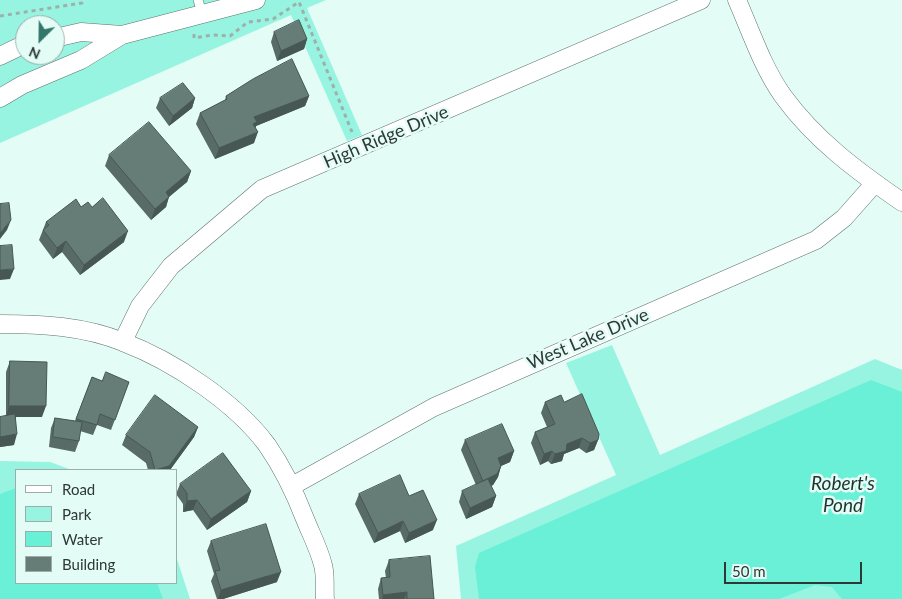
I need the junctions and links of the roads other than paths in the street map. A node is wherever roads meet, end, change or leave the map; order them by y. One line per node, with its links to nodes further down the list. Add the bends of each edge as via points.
1 (256, 0): 4 (street)
2 (701, 0): 13 (street, High Ridge Drive, via 262,189 171,266 140,306)
3 (737, 0): 10 (street, via 782,95 835,153)
4 (197, 10): 5 (street)
5 (122, 35): 6 (street, via 82,32); 9 (street, via 81,60)
6 (65, 36)
7 (15, 49): 8 (street)
8 (0, 56)
9 (0, 98)
10 (874, 183): 11 (street); 14 (street, West Lake Drive, via 844,218 816,240 434,407)
11 (902, 202)
12 (0, 324): 13 (street, via 77,329)
13 (122, 341): 14 (street, via 160,359 236,412 266,444)
14 (292, 486): 15 (street, via 323,565)
15 (325, 599)

